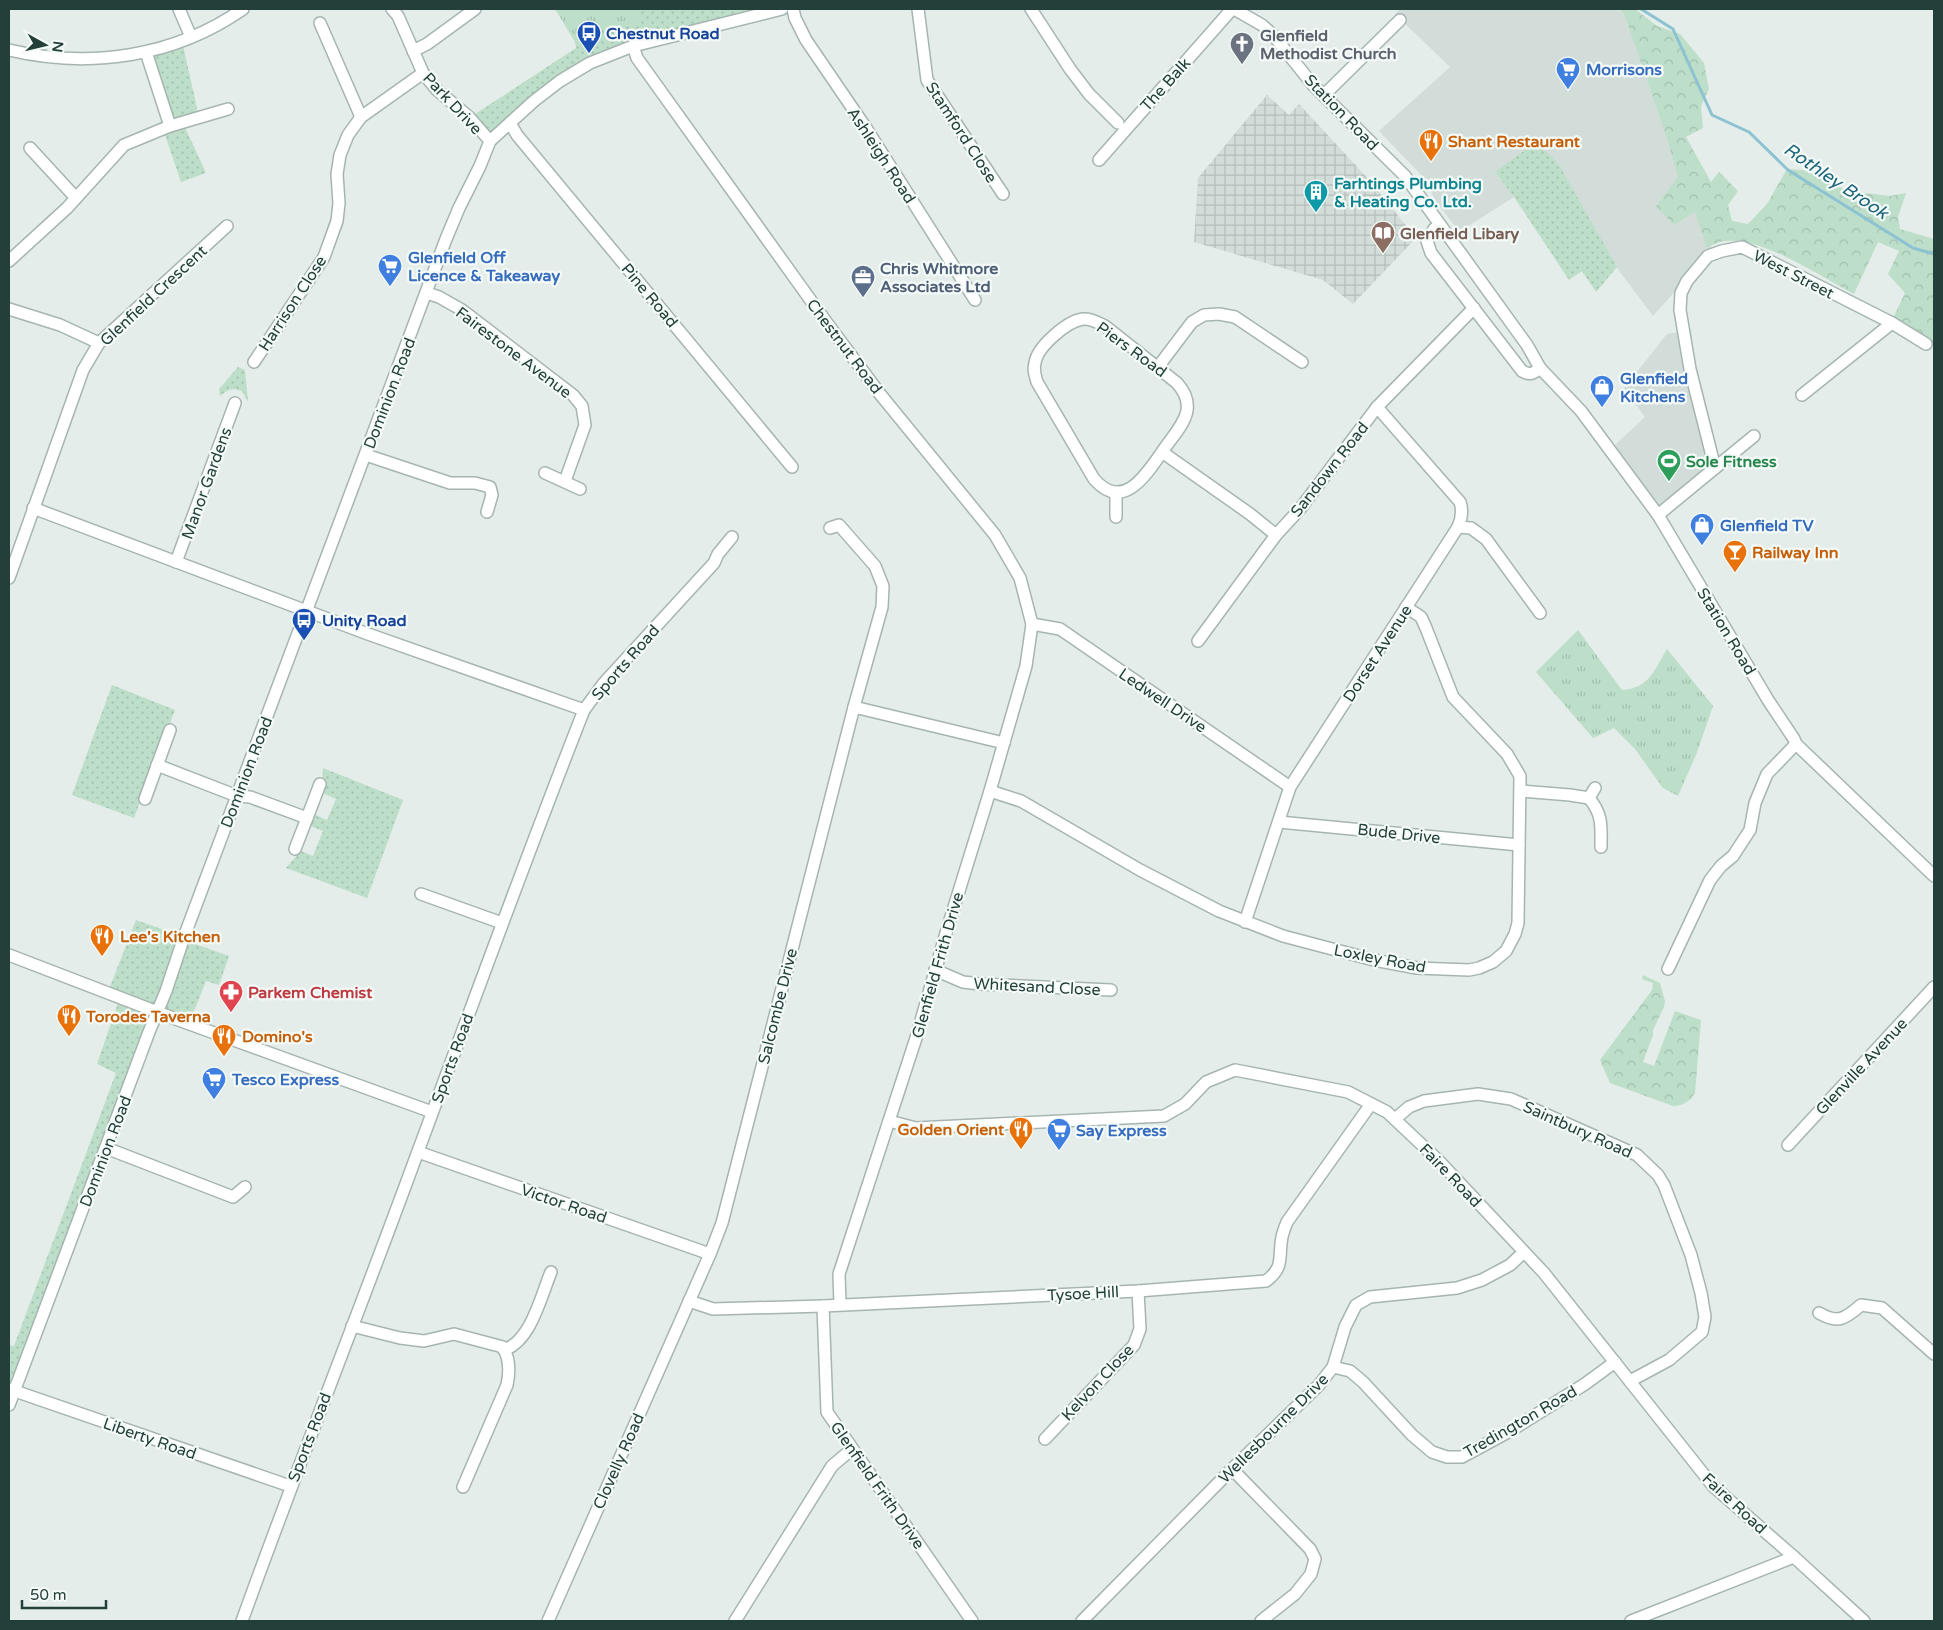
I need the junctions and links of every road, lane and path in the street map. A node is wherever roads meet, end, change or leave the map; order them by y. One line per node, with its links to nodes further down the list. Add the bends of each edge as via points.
1 (179, 9): 12 (street)
2 (243, 9): 12 (street)
3 (392, 9): 15 (street, Park Drive)
4 (475, 9): 15 (street)
5 (782, 9): 13 (street)
6 (793, 9): 33 (street, Ashleigh Road, via 806,40)
7 (918, 9): 27 (street, Stamford Close, via 927,80)
8 (1032, 9): 22 (street, via 1070,69)
9 (1233, 9): 18 (street, Station Road, via 1273,34); 26 (street, The Balk)
10 (1400, 20): 18 (street)
11 (320, 23): 20 (street)
12 (191, 38): 16 (street)
13 (633, 46): 21 (street, via 590,62); 68 (street, Chestnut Road, via 637,58 827,323 880,394 995,535 1020,578)
14 (9, 50): 16 (street, via 38,56 98,59)
15 (413, 51): 17 (street, Park Drive)
16 (146, 52): 23 (street)
17 (423, 73): 20 (street, Harrison Close); 24 (street, Park Drive)
18 (1324, 95): 29 (street, Station Road, via 1405,176)
19 (228, 109): 23 (street)
20 (361, 117): 39 (street, Harrison Close, via 348,134 340,155 337,221 324,257)
21 (510, 123): 24 (street); 49 (street, Pine Road)
22 (1118, 123)
23 (170, 126): 28 (street, via 124,146)
24 (490, 141): 32 (street, Dominion Road, via 459,208)
25 (30, 148): 28 (street)
26 (1100, 160)
27 (1002, 194)
28 (76, 198): 31 (street)
29 (1440, 225): 34 (street, via 1430,235 1428,246); 42 (street, Station Road, via 1527,345)
30 (226, 226): 37 (street, Glenfield Crescent)
31 (9, 261)
32 (427, 293): 48 (street, Dominion Road); 52 (street, Fairestone Avenue, via 462,310 582,406 585,425)
33 (975, 300)
34 (1474, 308): 42 (street, via 1522,371 1531,374); 45 (street, Sandown Road)
35 (9, 309): 37 (street, via 60,325)
36 (1892, 323): 38 (street, West Street); 43 (street); 50 (street, West Street, via 1742,247 1708,256 1687,281 1681,293 1680,310 1695,394)
37 (99, 343): 55 (street, Glenfield Crescent, via 83,370)
38 (1926, 344)
39 (254, 362)
40 (1302, 362): 41 (street, via 1235,316 1219,314 1204,315 1192,322)
41 (1158, 367): 47 (street, Piers Road, via 1186,393 1188,405 1186,416); 54 (street, Piers Road, via 1105,326 1084,319 1074,321 1043,346 1035,362 1037,382 1094,480)
42 (1540, 368): 57 (street, Station Road, via 1582,411)
43 (1802, 395)
44 (235, 403): 63 (street, Manor Gardens)
45 (1377, 407): 59 (street, Dorset Avenue, via 1460,502 1462,513); 61 (street, Sandown Road, via 1300,509)
46 (1754, 436): 50 (street)
47 (1162, 452): 54 (street, Piers Road, via 1137,485); 61 (street)
48 (366, 455): 56 (street, via 450,483 490,487 492,495); 66 (street, Dominion Road)
49 (792, 467)
50 (1715, 468): 57 (street)
51 (545, 474): 52 (street)
52 (565, 481): 53 (street)
53 (580, 488)
54 (1116, 492): 58 (street)
55 (33, 508): 63 (street); 64 (street, Glenfield Crescent)
56 (487, 512)
57 (1658, 515): 74 (street, Station Road)
58 (1116, 520)
59 (1458, 527): 65 (street, Dorset Avenue); 67 (street, via 1471,528 1486,539)
60 (830, 528): 70 (street, Salcombe Drive, via 839,525 875,566 882,586 882,607)
61 (1276, 535): 69 (street, Sandown Road)
62 (732, 537): 71 (street, Sports Road, via 714,563 604,683)
63 (176, 562): 66 (street)
64 (9, 578)
65 (1406, 607): 77 (street, Dorset Avenue); 79 (street, Loxley Road, via 1424,622 1453,697 1511,759 1520,776)
66 (307, 611): 71 (street); 80 (street, Dominion Road)
67 (1540, 613)
68 (1032, 624): 73 (street, Glenfield Frith Drive, via 1026,666); 77 (street, Ledwell Drive, via 1060,629)
69 (1198, 641)
70 (854, 707): 73 (street); 106 (street, Salcombe Drive, via 722,1222)
71 (584, 710): 90 (street, Sports Road)
72 (170, 730): 75 (street)
73 (1004, 743): 78 (street, Glenfield Frith Drive)
74 (1796, 744): 87 (street, Station Road); 92 (street, via 1767,774 1755,803 1750,830 1733,856 1710,880)
75 (157, 765): 80 (street); 81 (street)
76 (320, 784): 82 (street)
77 (1290, 787): 83 (street, Dorset Avenue)
78 (990, 791): 89 (street, Loxley Road, via 1021,801 1140,870); 93 (street, Glenfield Frith Drive)
79 (1521, 791): 84 (street, Loxley Road); 85 (street, via 1570,795 1592,793 1601,819)
80 (237, 796): 82 (street, via 250,797); 96 (street, Dominion Road)
81 (145, 799)
82 (307, 818): 86 (street)
83 (1279, 822): 84 (street, Bude Drive); 89 (street, Dorset Avenue)
84 (1519, 845): 89 (street, Loxley Road, via 1516,934 1500,957 1479,968 1417,968 1374,960 1282,936)
85 (1602, 847)
86 (295, 849)
87 (1934, 876)
88 (421, 894): 90 (street)
89 (1245, 922)
90 (502, 923): 98 (street, Sports Road)
91 (9, 955): 96 (street)
92 (1668, 968)
93 (935, 970): 95 (street, Whitesand Close, via 963,982 980,984); 100 (street, Glenfield Frith Drive)
94 (1934, 987): 101 (street, Glenville Avenue)
95 (1110, 990)
96 (158, 1011): 98 (street); 102 (street, Dominion Road)
97 (1371, 1104): 99 (street, Faire Road, via 1388,1112); 100 (street, Faire Road, via 1348,1092 1235,1070 1206,1082 1185,1104 1164,1116 916,1128); 108 (street, Tysoe Hill, via 1287,1222 1282,1236 1281,1261 1274,1275 1266,1281)
98 (432, 1112): 103 (street, Sports Road)
99 (1395, 1120): 105 (street, Faire Road, via 1439,1161); 118 (street, Saintbury Road, via 1409,1107 1424,1102 1478,1094 1511,1099 1636,1155 1658,1175 1691,1255 1705,1317 1702,1332 1669,1360)
100 (889, 1121): 110 (street, Glenfield Frith Drive, via 840,1274)
101 (1788, 1145)
102 (106, 1148): 104 (street, via 233,1197); 119 (street, Dominion Road)
103 (418, 1152): 106 (street, Victor Road); 113 (street, Sports Road)
104 (245, 1187)
105 (1524, 1252): 116 (street, Faire Road); 117 (street, Wellesbourne Drive, via 1510,1265 1482,1280 1456,1288 1370,1297 1356,1305 1345,1327)
106 (710, 1254): 109 (street, Salcombe Drive)
107 (551, 1272): 114 (street, via 528,1329 519,1342)
108 (1138, 1291): 110 (street, Tysoe Hill); 121 (street, Kelvon Close, via 1140,1329 1134,1345)
109 (689, 1301): 111 (street, Tysoe Hill, via 713,1309); 128 (street, Clovelly Road)
110 (840, 1304): 111 (street, Tysoe Hill)
111 (823, 1306): 122 (street, Glenfield Frith Drive, via 827,1412)
112 (1819, 1313): 115 (street, via 1836,1320 1845,1318 1861,1305 1882,1308)
113 (352, 1326): 114 (street, via 424,1341 454,1334 488,1342); 124 (street, Sports Road)
114 (504, 1350): 125 (street, via 510,1372 507,1385)
115 (1934, 1354)
116 (1615, 1362): 117 (street, Tredington Road, via 1510,1431 1462,1457 1432,1452 1363,1382 1350,1371); 118 (street, Faire Road)
117 (1333, 1366): 123 (street, Wellesbourne Drive, via 1319,1385)
118 (1630, 1382): 126 (street, Faire Road, via 1713,1486)
119 (11, 1390): 120 (street, Dominion Road); 124 (street, Liberty Road)
120 (9, 1405)
121 (1045, 1439)
122 (852, 1449): 129 (street, via 832,1466); 130 (street, Glenfield Frith Drive)
123 (1232, 1469): 131 (street, Wellesbourne Drive); 132 (street, via 1310,1549 1315,1559 1311,1574 1295,1594)
124 (290, 1486): 127 (street, Sports Road)
125 (463, 1487)
126 (1794, 1557): 133 (street); 134 (street, Faire Road)
127 (242, 1621)
128 (548, 1621)
129 (735, 1621)
130 (972, 1621)
131 (1082, 1621)
132 (1261, 1621)
133 (1632, 1621)
134 (1864, 1621)

